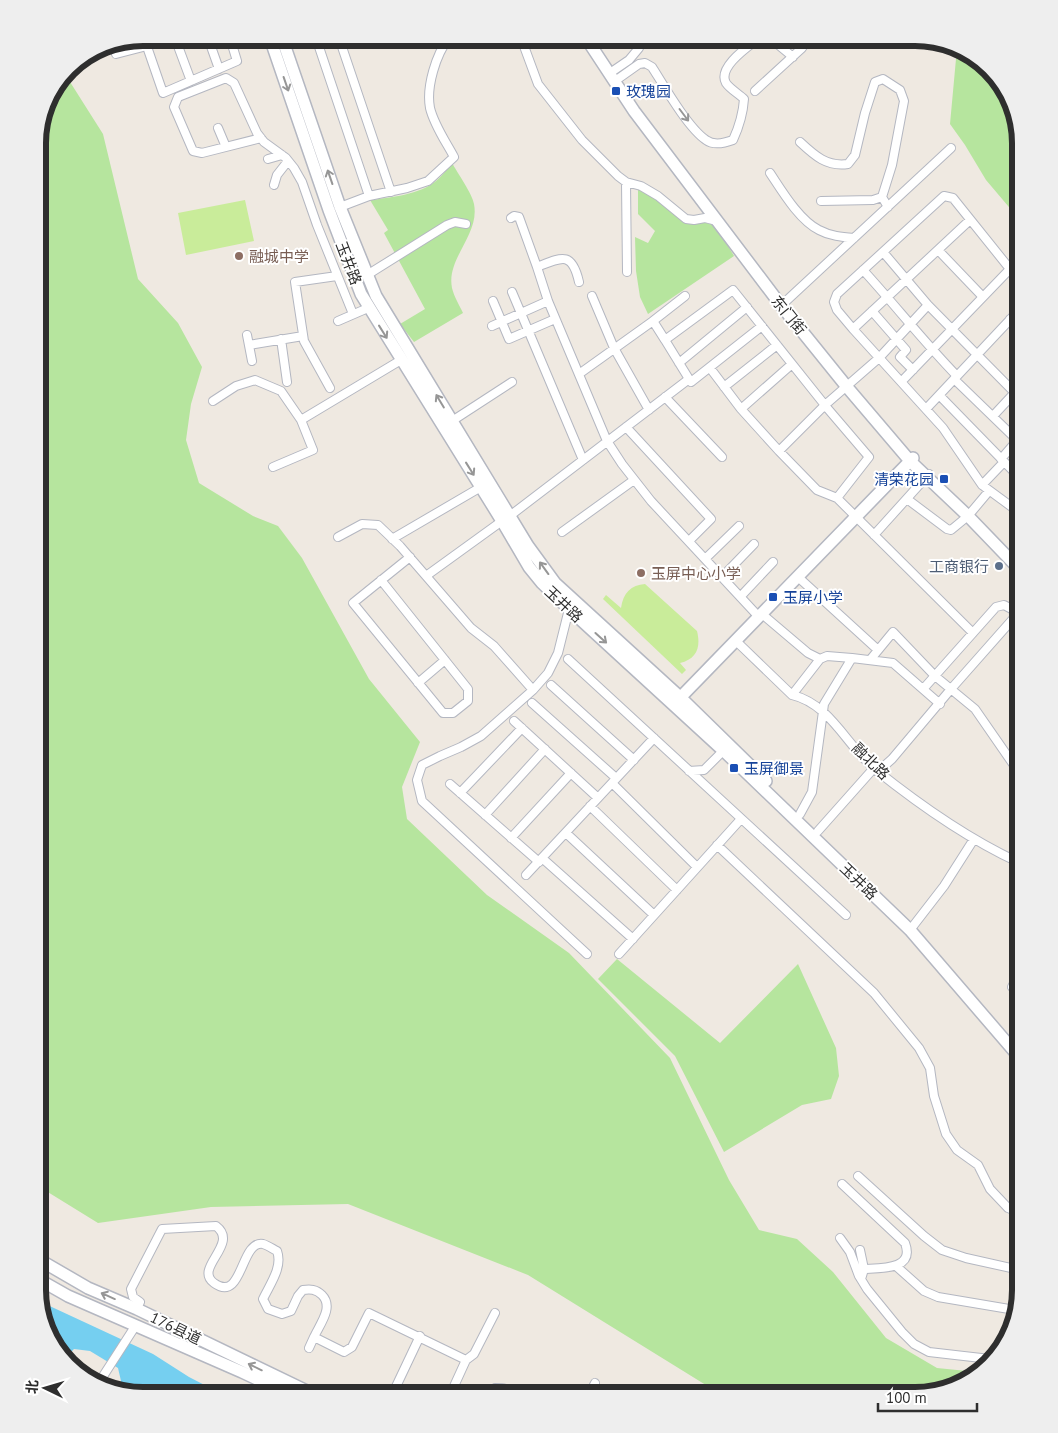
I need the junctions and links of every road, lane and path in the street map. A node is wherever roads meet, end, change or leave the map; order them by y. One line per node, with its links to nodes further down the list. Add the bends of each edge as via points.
1 (147, 46): 17 (street); 21 (street, via 163,93)
2 (179, 46): 21 (street)
3 (211, 46): 19 (street)
4 (232, 46): 19 (street, via 237,61)
5 (273, 46): 64 (street, 玉井路, one-way to 64, via 329,210)
6 (285, 46): 37 (street, 玉井路, one-way to 6)
7 (319, 46): 34 (street)
8 (342, 46): 33 (street)
9 (443, 46): 33 (street, via 432,72 430,107 454,157 428,181)
10 (524, 46): 31 (street, via 538,84 582,140)
11 (592, 46): 20 (street, 东门街)
12 (598, 46): 20 (street, 东门街)
13 (638, 46): 20 (street)
14 (750, 46): 20 (street, one-way to 14, via 639,64 652,67 682,113 707,141 726,143 733,140 738,128 744,99 726,83 724,76 731,62)
15 (780, 46): 18 (street)
16 (803, 46): 18 (street)
17 (116, 54)
18 (793, 57): 22 (street)
19 (219, 69): 21 (street)
20 (614, 76): 41 (street, 东门街, via 634,111); 43 (street, 东门街)
21 (191, 81)
22 (755, 90)
23 (218, 128): 26 (street)
24 (261, 138): 26 (street); 26 (street, via 234,83 226,78 178,97 174,107 193,151); 29 (street)
25 (800, 142): 35 (street, via 826,162 839,166 848,164 855,154 875,82 883,79 890,83 900,90 904,101 892,165)
26 (226, 147)
27 (951, 148): 38 (street)
28 (268, 158): 29 (street)
29 (285, 158): 32 (street); 52 (street, via 302,182)
30 (770, 173): 44 (street, via 805,220 818,230)
31 (626, 182): 41 (street, via 658,196 686,219); 50 (street)
32 (274, 185)
33 (391, 192): 34 (street)
34 (370, 196): 37 (street)
35 (882, 197): 36 (street); 38 (street)
36 (821, 201)
37 (340, 207): 51 (street, 玉井路)
38 (888, 207): 44 (street)
39 (511, 218): 47 (street, via 519,217)
40 (970, 220): 45 (street); 46 (street, via 953,198 944,196); 48 (street)
41 (717, 221): 43 (street); 102 (street, 东门街, via 780,304)
42 (466, 224): 51 (street, via 456,222 447,226)
43 (728, 227): 62 (street, 东门街)
44 (854, 238): 62 (street)
45 (938, 250): 53 (street); 59 (street)
46 (883, 252): 49 (street); 53 (street)
47 (537, 267): 54 (street, via 567,259 573,263); 61 (street)
48 (1010, 269): 59 (street)
49 (863, 270): 58 (street); 77 (street, via 837,294 834,302)
50 (627, 272)
51 (367, 275): 116 (street, 玉井路, one-way to 51, via 376,296)
52 (337, 276): 68 (street); 81 (street, via 295,282)
53 (907, 278): 58 (street); 63 (street)
54 (579, 282)
55 (512, 292): 67 (street)
56 (592, 296): 113 (street, via 614,348)
57 (685, 296): 73 (street)
58 (888, 296): 66 (street); 74 (street)
59 (983, 297): 78 (street)
60 (493, 300): 72 (street)
61 (548, 301): 67 (street); 69 (street)
62 (785, 302): 102 (street, 东门街)
63 (928, 305): 74 (street); 78 (street)
64 (368, 308): 68 (street); 90 (street, 玉井路, one-way to 90)
65 (747, 308): 76 (street); 84 (street, via 733,290); 92 (street)
66 (872, 311): 77 (street); 82 (street)
67 (520, 313): 72 (street); 79 (street)
68 (353, 314): 71 (street)
69 (555, 319): 79 (street); 96 (street)
70 (1010, 320): 88 (street)
71 (338, 321)
72 (502, 321): 75 (street); 79 (street, via 509,339)
73 (653, 321): 84 (street); 96 (street)
74 (910, 324): 82 (street); 87 (street)
75 (492, 326)
76 (762, 326): 86 (street); 94 (street)
77 (853, 328): 89 (street)
78 (951, 330): 87 (street); 88 (street)
79 (528, 331): 124 (street)
80 (247, 335): 85 (street)
81 (303, 336): 83 (street); 105 (street)
82 (896, 339): 89 (street); 95 (street, via 906,350 900,357)
83 (281, 340): 85 (street); 100 (street)
84 (665, 340): 92 (street)
85 (249, 344): 91 (street)
86 (777, 346): 93 (street); 104 (street)
87 (932, 351): 95 (street); 97 (street)
88 (977, 356): 97 (street); 103 (street)
89 (879, 358): 99 (street); 102 (street)
90 (401, 360): 115 (street); 131 (street, 玉井路, one-way to 131)
91 (252, 362)
92 (679, 362): 98 (street)
93 (792, 364): 110 (street); 111 (street)
94 (710, 368): 98 (street, via 691,382); 104 (street)
95 (913, 370): 99 (street)
96 (579, 374): 119 (street)
97 (956, 377): 106 (street); 114 (street)
98 (689, 379): 108 (street)
99 (902, 381): 112 (street)
100 (287, 382)
101 (512, 382): 116 (street)
102 (849, 385): 110 (street); 123 (street, 东门街)
103 (1012, 385)
104 (724, 387): 111 (street)
105 (330, 388)
106 (938, 395): 112 (street); 125 (street)
107 (1012, 396): 114 (street)
108 (665, 397): 113 (street); 122 (street)
109 (213, 401): 115 (street, via 236,386 255,380 282,391)
110 (825, 406): 121 (street); 133 (street, via 869,457)
111 (740, 409): 121 (street)
112 (926, 409): 130 (street)
113 (648, 410): 117 (street)
114 (993, 416): 118 (street)
115 (301, 420): 126 (street, via 313,450)
116 (452, 421): 138 (street, 玉井路)
117 (626, 427): 119 (street); 144 (street, via 711,519)
118 (1012, 433)
119 (607, 441): 124 (street); 129 (street)
120 (1012, 449): 125 (street)
121 (779, 452): 133 (street, via 817,490)
122 (722, 457)
123 (912, 459): 128 (street, 东门街); 137 (street)
124 (583, 460): 138 (street)
125 (1002, 460): 127 (street); 130 (street)
126 (273, 467)
127 (1012, 470)
128 (928, 475): 134 (street); 136 (street, 东门街)
129 (634, 480): 140 (street); 144 (street)
130 (982, 485): 132 (street)
131 (481, 487): 138 (street, 玉井路); 143 (street)
132 (989, 491): 135 (street); 136 (street)
133 (837, 498): 137 (street)
134 (907, 499): 136 (street, via 951,530); 141 (street)
135 (1012, 507)
136 (970, 514): 146 (street, 东门街); 149 (street, 东门街)
137 (856, 517): 141 (street); 153 (street)
138 (507, 518): 151 (street); 157 (street, 玉井路, via 529,566); 175 (street, 玉井路, one-way to 138, via 555,583)
139 (739, 526): 148 (street)
140 (562, 532)
141 (874, 536): 160 (street)
142 (338, 538): 143 (street, via 362,524 378,525)
143 (392, 539): 147 (street)
144 (689, 541): 148 (street)
145 (754, 544): 152 (street)
146 (1012, 553)
147 (410, 557): 151 (street); 154 (street)
148 (705, 559): 152 (street)
149 (1012, 561)
150 (773, 562): 155 (street)
151 (426, 576): 173 (street, via 471,628 494,646)
152 (722, 577): 155 (street)
153 (798, 577): 158 (street); 162 (street)
154 (381, 580): 166 (street); 169 (street, via 353,603)
155 (740, 596): 158 (street)
156 (1012, 608): 160 (street, via 1004,605 996,607)
157 (569, 609): 173 (street, via 558,653 548,673); 175 (street, 玉井路, one-way to 175)
158 (761, 615): 161 (street); 165 (street)
159 (1012, 621): 172 (street)
160 (973, 633): 168 (street)
161 (736, 641): 174 (street, 融北路); 175 (street)
162 (878, 650): 167 (street); 168 (street, via 893,632)
163 (852, 658): 165 (street, via 826,656); 167 (street); 178 (street)
164 (568, 659): 181 (street)
165 (820, 659): 174 (street)
166 (445, 660): 169 (street); 169 (street, via 468,690 468,701 453,714 443,713)
167 (870, 660): 171 (street, via 893,663)
168 (935, 676): 171 (street); 172 (street)
169 (418, 683)
170 (551, 685): 184 (street)
171 (924, 688): 177 (street)
172 (951, 689): 177 (street); 185 (street, via 975,709)
173 (533, 690): 212 (street, via 481,736 422,765 416,780 422,801)
174 (792, 695): 178 (street, 融北路, via 804,698)
175 (678, 701): 183 (street, 玉井路); 195 (street, 玉井路)
176 (532, 703): 189 (street)
177 (940, 704): 186 (street, via 892,759 883,767)
178 (822, 712): 186 (street, 融北路); 195 (street, via 812,792)
179 (514, 721): 180 (street)
180 (522, 728): 182 (street); 192 (street)
181 (654, 738): 184 (street); 187 (street)
182 (545, 749): 188 (street); 196 (street)
183 (725, 752): 187 (street, via 704,770); 191 (street, via 707,773); 210 (street, 玉井路)
184 (634, 760): 189 (street)
185 (1012, 762)
186 (874, 768): 198 (street); 201 (street, 融北路)
187 (689, 771): 191 (street)
188 (571, 773): 193 (street); 200 (street)
189 (614, 781): 193 (street); 205 (street)
190 (450, 784): 192 (street)
191 (707, 787): 197 (street)
192 (460, 793): 196 (street)
193 (598, 798): 194 (street)
194 (590, 806): 199 (street); 207 (street)
195 (800, 814): 198 (street, 玉井路)
196 (485, 815): 200 (street)
197 (741, 819): 202 (street); 209 (street)
198 (818, 831): 210 (street, 玉井路)
199 (566, 832): 204 (street); 208 (street)
200 (511, 838): 204 (street)
201 (974, 840): 203 (street, 融北路); 210 (street)
202 (718, 845): 205 (street); 218 (street, via 874,993 920,1048 930,1068 934,1096 946,1134 957,1150 978,1165 990,1189)
203 (1012, 859)
204 (541, 860): 206 (street); 211 (street)
205 (697, 867): 207 (street)
206 (526, 875)
207 (677, 890): 208 (street)
208 (654, 915): 211 (street)
209 (846, 915)
210 (912, 928): 214 (street, 玉井路); 215 (street, 玉井路)
211 (633, 939): 213 (street)
212 (587, 954)
213 (619, 954)
214 (1012, 1040)
215 (1012, 1048)
216 (858, 1176): 223 (street, via 942,1250)
217 (842, 1184): 222 (street, via 905,1243 906,1256)
218 (1012, 1210)
219 (840, 1238): 225 (street, via 850,1252)
220 (860, 1250): 224 (street)
221 (46, 1264): 227 (street, 176县道, one-way to 221, via 88,1288)
222 (896, 1266): 224 (street); 228 (street, via 924,1291 938,1297)
223 (1012, 1268)
224 (864, 1269): 225 (street)
225 (861, 1279): 234 (street, via 914,1344 929,1352)
226 (46, 1283): 230 (street, 176县道, via 68,1296)
227 (137, 1309): 232 (street, via 140,1302 133,1297 131,1289 162,1229 216,1226 221,1230 223,1243 208,1271 214,1283 222,1287 234,1283 250,1251 257,1245 263,1244 277,1251 279,1265 263,1299 268,1309 282,1314 291,1311 303,1290 318,1291 327,1302 327,1308); 239 (street, 176县道, one-way to 227)
228 (1009, 1309)
229 (495, 1313): 235 (street, via 474,1354)
230 (136, 1325): 236 (street); 238 (street, 176县道)
231 (420, 1336): 232 (street, via 369,1313 352,1347 344,1352); 235 (street); 240 (street)
232 (314, 1337): 233 (street)
233 (309, 1348)
234 (983, 1358)
235 (466, 1360): 241 (street)
236 (102, 1378)
237 (595, 1384): 242 (street)
238 (273, 1387)
239 (298, 1387)
240 (396, 1387)
241 (454, 1387)
242 (593, 1387)

